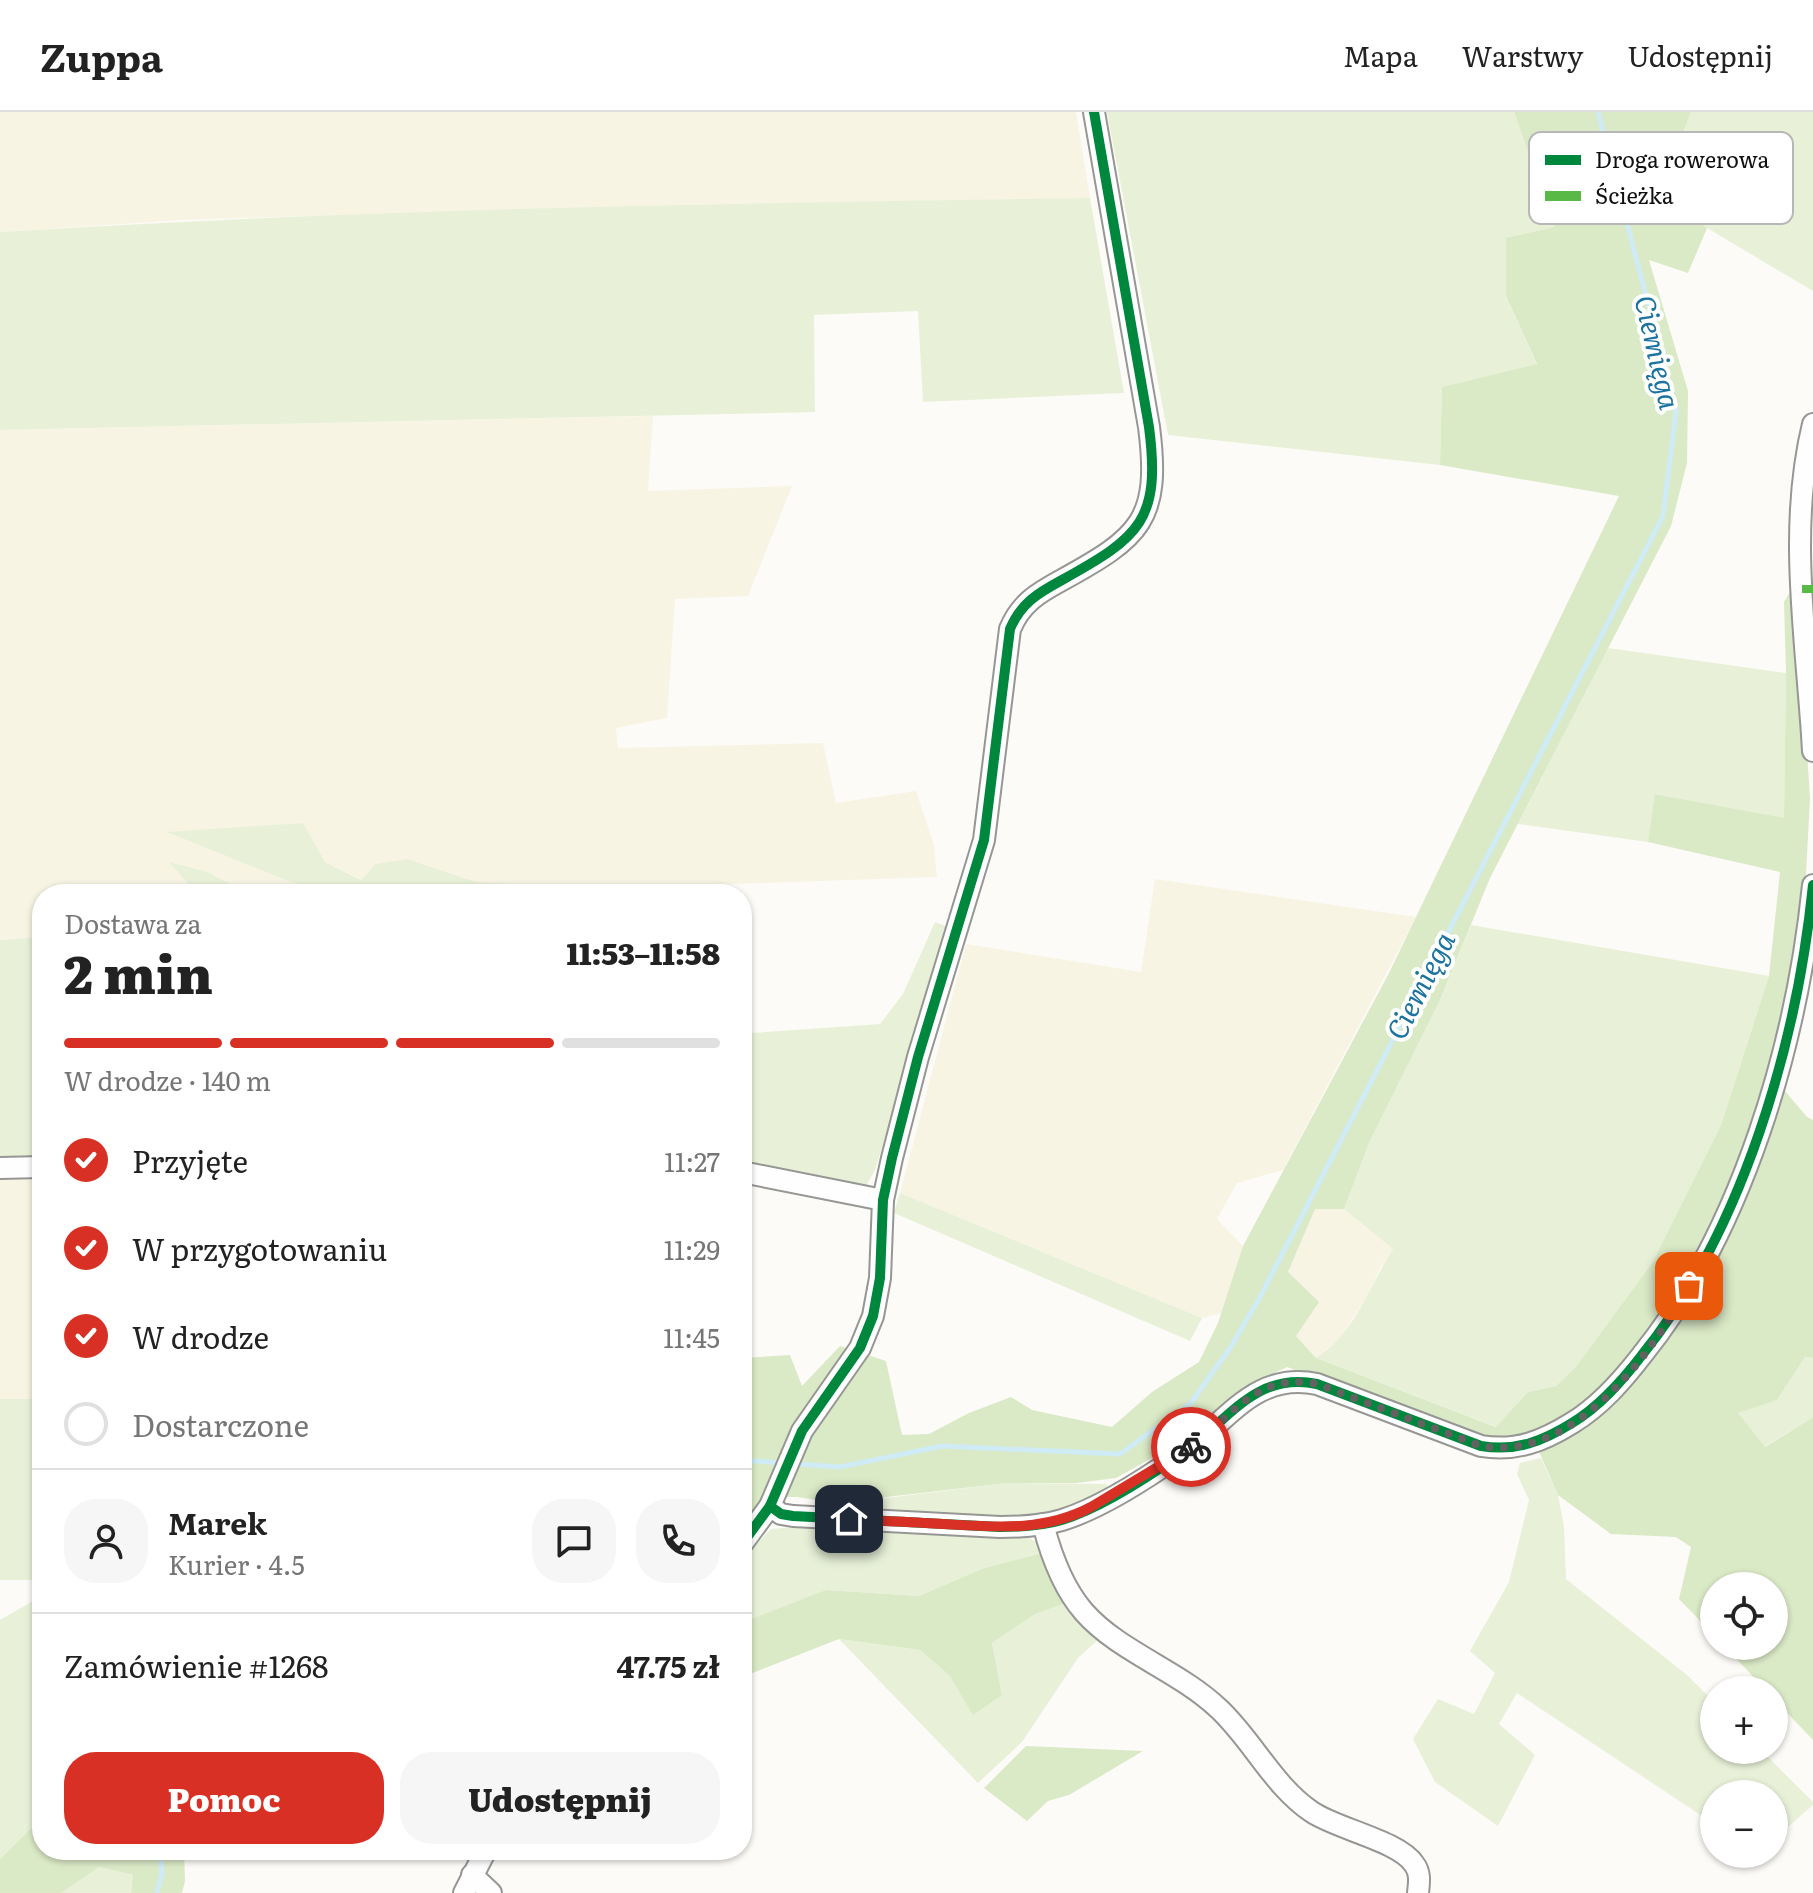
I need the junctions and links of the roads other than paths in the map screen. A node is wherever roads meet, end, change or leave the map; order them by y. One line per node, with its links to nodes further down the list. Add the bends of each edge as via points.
1 (1094, 112): 8 (street, via 1146,404 1153,488 1144,515 1129,536 1030,599 1010,629 984,840 918,1057)
2 (1813, 424): 3 (street, via 1798,519)
3 (1813, 751)
4 (1813, 885): 10 (street, via 1785,1040 1735,1192 1676,1309 1602,1400 1545,1438 1520,1447 1491,1448 1317,1384 1281,1383 1257,1391 1194,1445 1145,1476 1077,1515)
5 (32, 1167): 6 (street)
6 (0, 1168)
7 (752, 1174): 8 (street)
8 (883, 1200): 9 (street, via 873,1316 860,1348 802,1431)
9 (770, 1506): 10 (street, via 793,1516 1000,1527); 11 (street)
10 (1043, 1524): 15 (street, via 1062,1575 1093,1621 1214,1704 1311,1812 1412,1860 1420,1877)
11 (752, 1530)
12 (481, 1860): 13 (street)
13 (468, 1884): 14 (street)
14 (491, 1893)
15 (1418, 1893)

